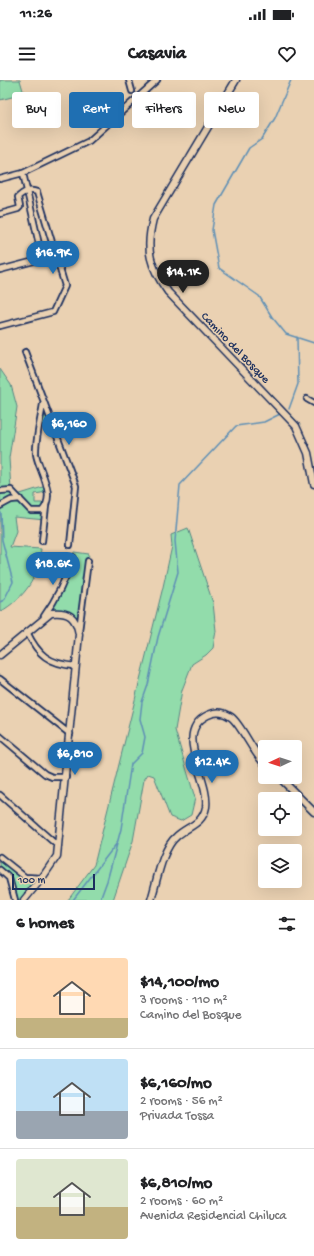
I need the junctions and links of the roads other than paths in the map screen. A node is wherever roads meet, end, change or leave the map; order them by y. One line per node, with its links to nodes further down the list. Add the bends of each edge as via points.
1 (129, 80): 4 (street)
2 (157, 80): 5 (street, via 90,141)
3 (236, 80): 15 (street, Camino del Bosque, via 153,219 149,253 157,276 168,292 296,426)
4 (132, 92)
5 (23, 173): 6 (street); 7 (street)
6 (0, 179)
7 (27, 191): 8 (street, via 18,197 18,209); 9 (street, via 42,258); 10 (street, via 34,190 39,195 65,286 53,312)
8 (0, 214)
9 (0, 270)
10 (0, 326)
11 (25, 352): 13 (street)
12 (307, 399): 14 (street)
13 (43, 402): 20 (street, via 36,453 47,488); 22 (street, via 76,486)
14 (314, 403)
15 (311, 453): 16 (street, Camino del Bosque)
16 (314, 484)
17 (0, 491): 18 (street, via 12,490)
18 (20, 499): 19 (street, via 11,500); 20 (street, via 32,511 42,511)
19 (0, 506)
20 (46, 506): 21 (street)
21 (42, 541)
22 (70, 545)
23 (73, 557): 25 (street, via 62,587)
24 (88, 561): 27 (street)
25 (43, 619): 26 (street); 27 (street, via 51,613 61,612 71,616 77,624)
26 (27, 632): 28 (street); 29 (street, via 34,647 46,658 61,665)
27 (79, 634): 29 (street)
28 (0, 655)
29 (75, 666): 31 (street)
30 (0, 679): 31 (street)
31 (70, 734): 34 (street)
32 (0, 736): 34 (street, via 45,774)
33 (258, 756): 44 (street, via 233,718 228,715 213,713 203,717 195,726 192,737 206,795 206,807 203,817 195,825 171,842)
34 (66, 777): 38 (street)
35 (286, 784): 37 (street)
36 (0, 795): 38 (street)
37 (314, 812)
38 (58, 846): 41 (street, via 57,856)
39 (0, 858): 41 (street, via 25,877)
40 (0, 870): 42 (street, via 9,878)
41 (42, 878): 43 (street)
42 (15, 900)
43 (24, 900)
44 (151, 900)

